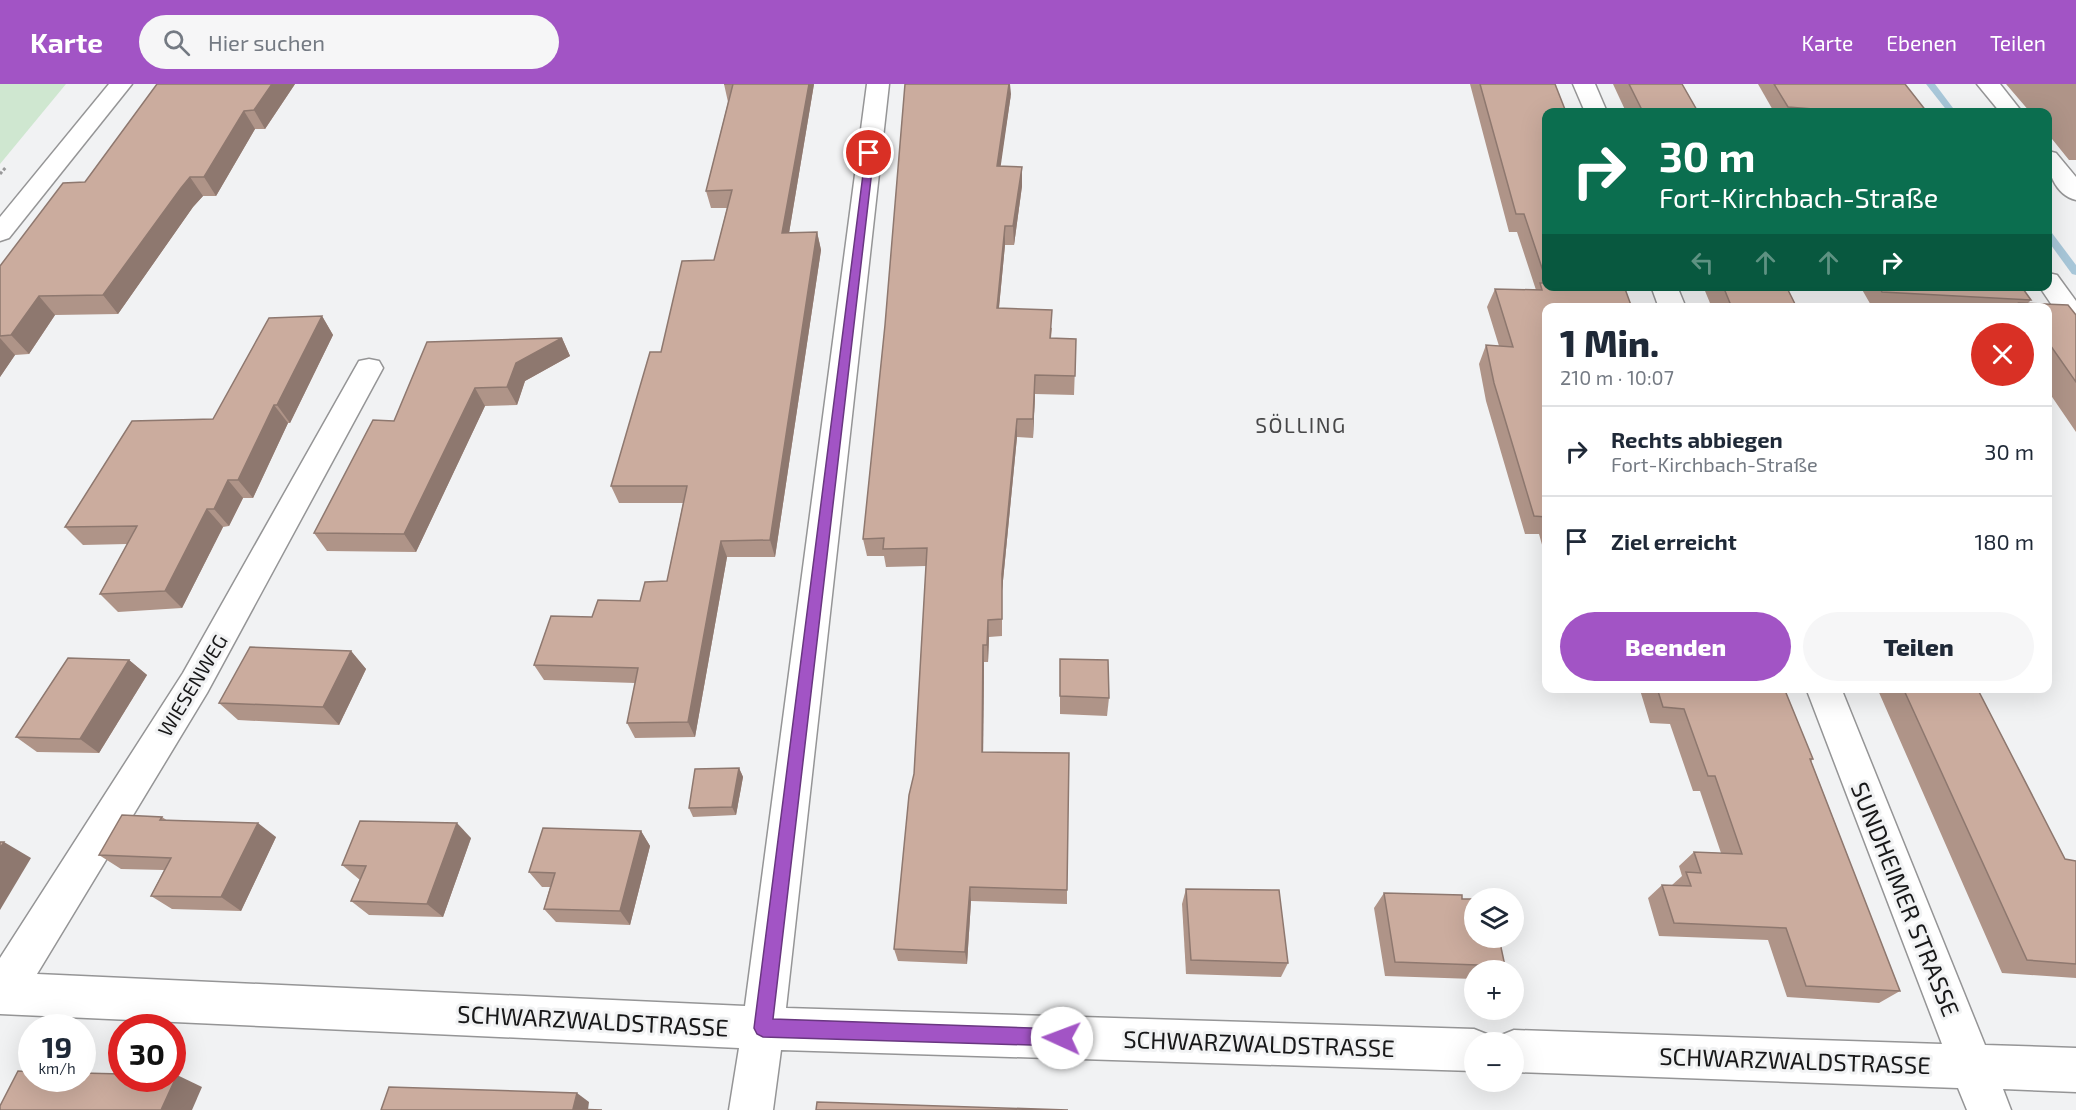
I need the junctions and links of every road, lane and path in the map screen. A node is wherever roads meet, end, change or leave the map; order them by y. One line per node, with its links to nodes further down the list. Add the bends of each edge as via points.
1 (121, 84): 9 (street)
2 (878, 84): 15 (street)
3 (1584, 84): 5 (street)
4 (1988, 84): 6 (street)
5 (1594, 108)
6 (2008, 108)
7 (2052, 163): 8 (street)
8 (2076, 193)
9 (0, 232)
10 (2052, 287): 11 (street)
11 (2076, 320)
12 (369, 368): 14 (street, WIESENWEG, via 195,683)
13 (1825, 693): 18 (street, SUNDHEIMER STRASSE)
14 (1, 993): 15 (street, SCHWARZWALDSTRASSE)
15 (763, 1028): 16 (street, SCHWARZWALDSTRASSE); 20 (street)
16 (1464, 1050)
17 (1524, 1051): 18 (street, SCHWARZWALDSTRASSE)
18 (1972, 1065): 19 (street, SCHWARZWALDSTRASSE); 21 (street, SUNDHEIMER STRASSE)
19 (2076, 1070)
20 (750, 1110)
21 (1989, 1110)

